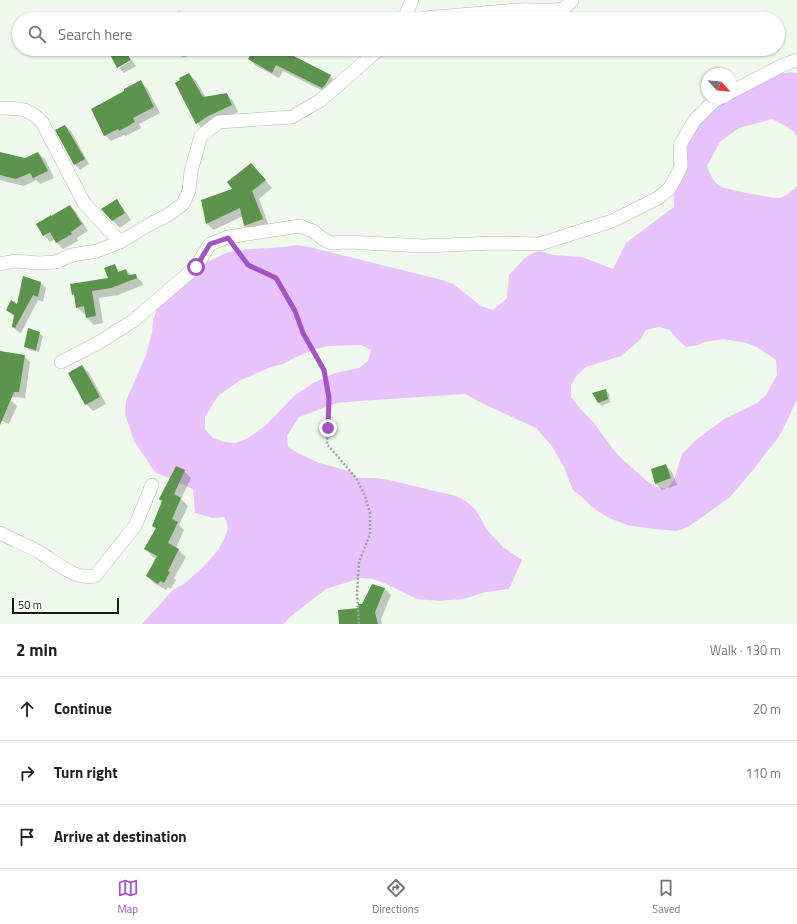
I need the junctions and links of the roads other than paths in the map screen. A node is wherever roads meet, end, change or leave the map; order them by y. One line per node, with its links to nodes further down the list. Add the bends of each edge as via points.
1 (412, 0): 3 (street)
2 (572, 0): 4 (street, via 562,9)
3 (407, 12)
4 (496, 12)
5 (371, 56): 10 (street, via 321,100 292,117 219,122 201,136 189,191 183,204)
6 (797, 60): 7 (street)
7 (737, 89)
8 (711, 104): 12 (street, via 694,121 680,145 681,167 670,188 658,198 612,221 540,244 423,246 331,243 314,231 300,226 228,238 210,244 196,267 133,321)
9 (0, 108): 10 (street, via 22,109 34,114 42,122 84,203)
10 (120, 242): 11 (street, via 56,262 15,261)
11 (0, 264)
12 (61, 362)
13 (152, 485): 14 (street, via 135,526 95,576 88,578 72,573)
14 (0, 533)

